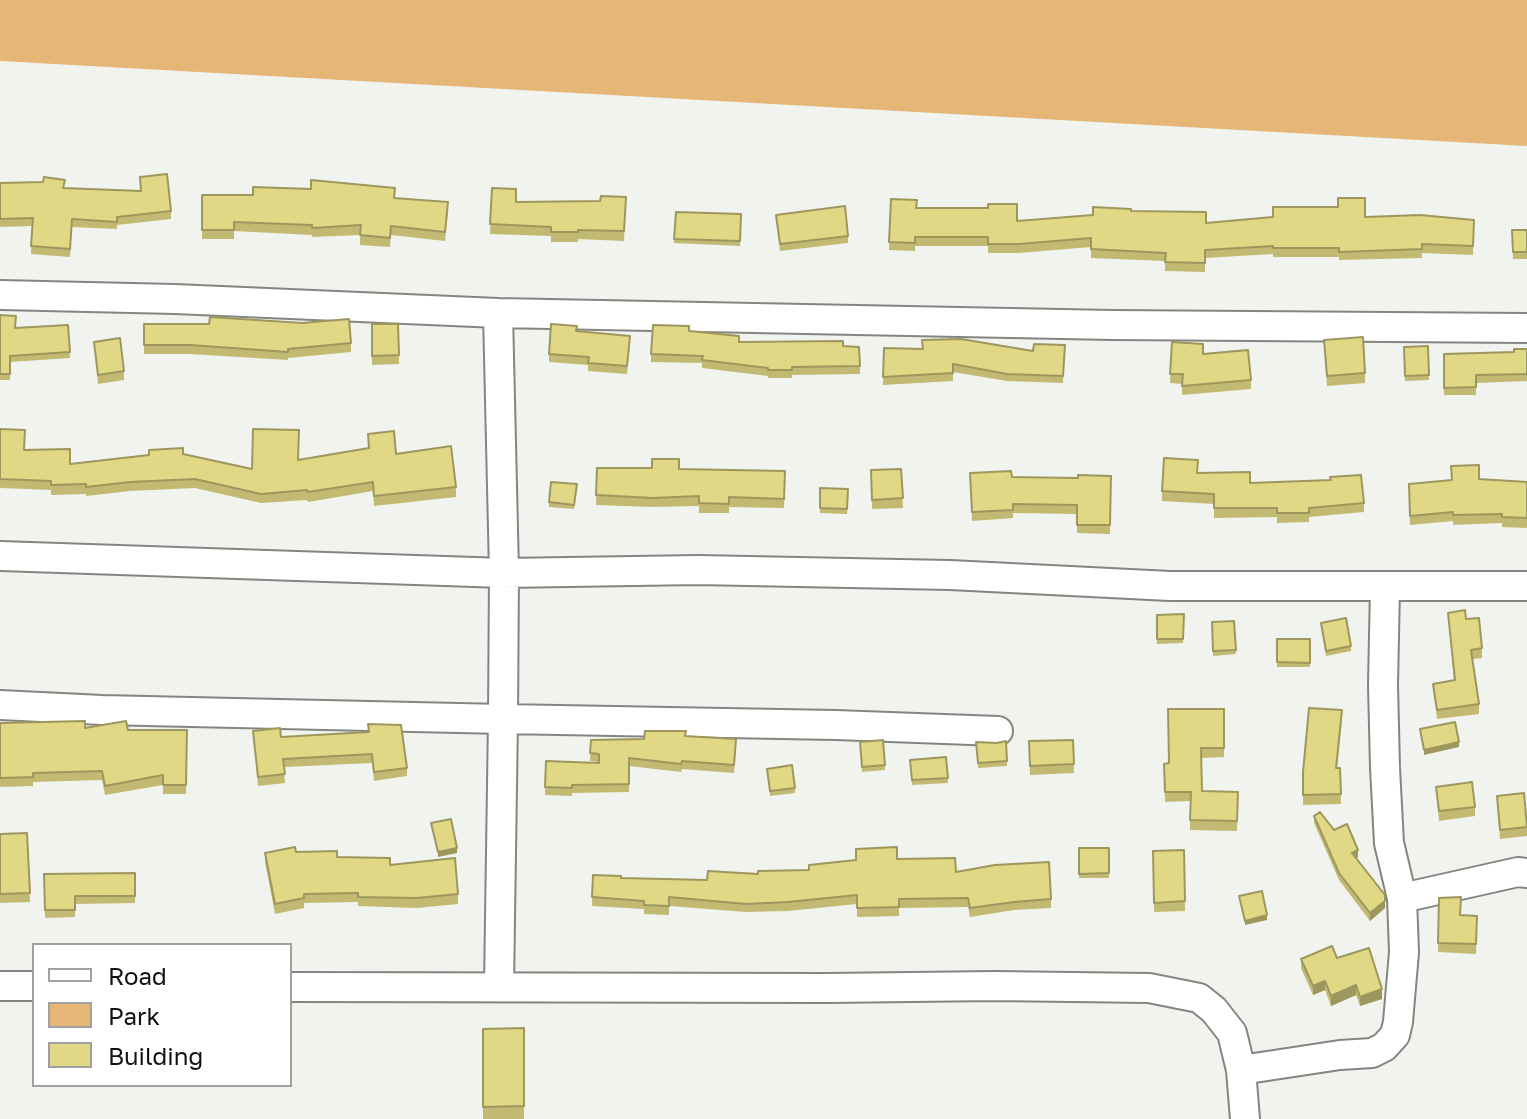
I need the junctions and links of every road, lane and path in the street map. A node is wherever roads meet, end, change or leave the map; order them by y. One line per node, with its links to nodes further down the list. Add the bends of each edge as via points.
1 (0, 295): 2 (street)
2 (498, 313): 3 (street); 5 (street)
3 (1527, 328)
4 (0, 556): 5 (street)
5 (504, 573): 7 (street, via 698,570 1170,586); 9 (street)
6 (1527, 586): 7 (street)
7 (1385, 587): 12 (street, via 1389,843)
8 (0, 705): 9 (street)
9 (503, 719): 10 (street); 15 (street)
10 (998, 731)
11 (1527, 873): 12 (street)
12 (1402, 898): 17 (street, via 1398,1022 1384,1047 1372,1053)
13 (0, 986): 14 (street)
14 (32, 986)
15 (499, 986): 16 (street); 17 (street, via 1149,988 1199,998 1214,1010 1232,1033)
16 (292, 987)
17 (1241, 1070): 18 (street)
18 (1245, 1119)

